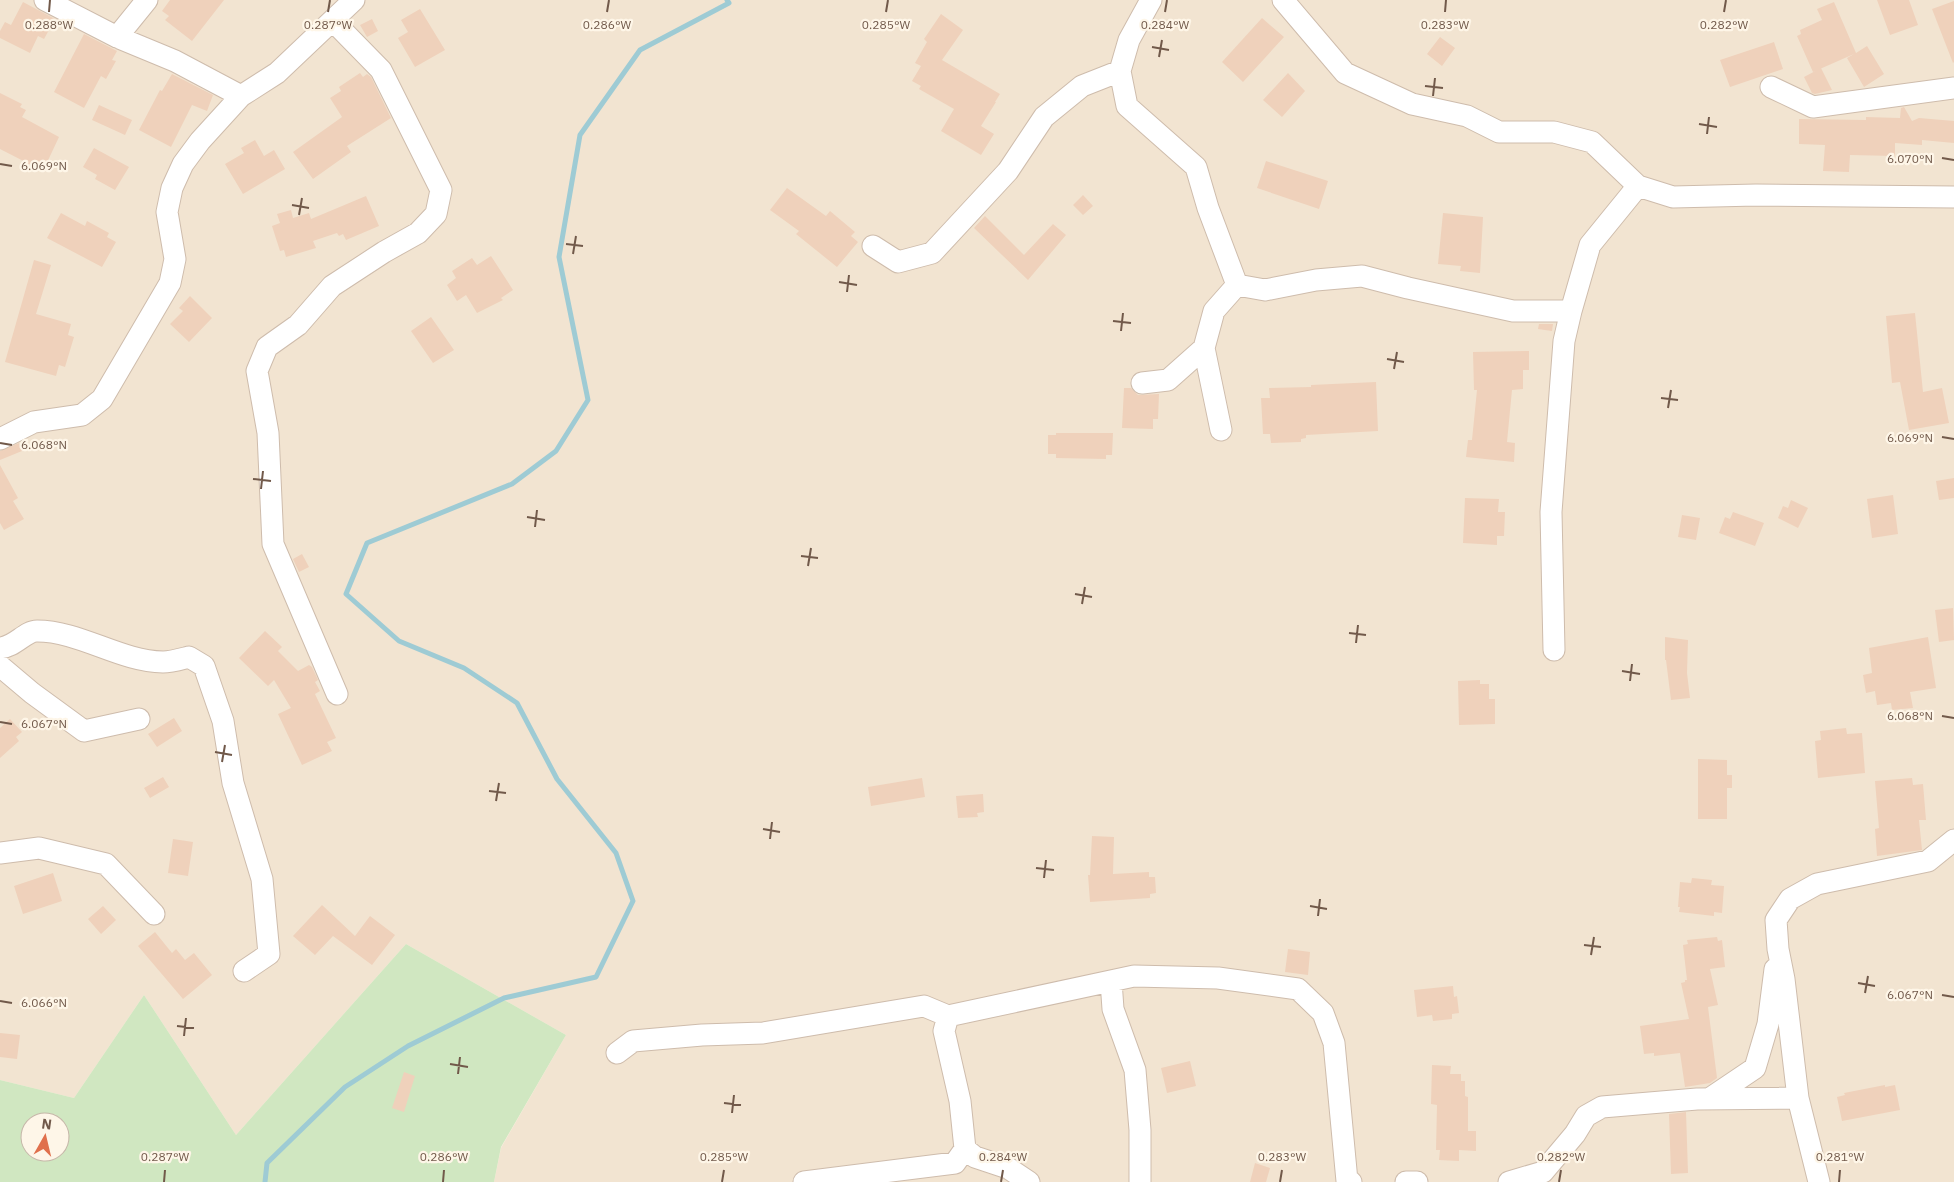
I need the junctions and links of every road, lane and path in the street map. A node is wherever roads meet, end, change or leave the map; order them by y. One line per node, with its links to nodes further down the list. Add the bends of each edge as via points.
1 (45, 0): 7 (street)
2 (147, 0): 7 (street)
3 (354, 0): 6 (street)
4 (1151, 0): 8 (street, via 1129,40)
5 (1283, 0): 12 (street, via 1345,73 1412,104 1467,116 1499,132 1554,132 1592,142)
6 (333, 22): 11 (street, via 277,73); 24 (street, via 382,70 440,190 436,214 418,232 332,286 298,325 267,348 257,371 268,433 273,544)
7 (117, 37): 11 (street, via 175,61)
8 (1120, 71): 14 (street, via 1082,86 1044,117 1008,171 932,254 898,262); 15 (street, via 1127,106 1196,167)
9 (1771, 87): 10 (street, via 1813,107)
10 (1954, 88)
11 (241, 96): 20 (street, via 183,164 172,188 167,212 175,259 170,283 102,399 82,415 34,422)
12 (1638, 186): 13 (street, via 1672,197); 16 (street, via 1590,245)
13 (1954, 198)
14 (873, 246)
15 (1237, 285): 16 (street, via 1265,290 1316,280 1362,276 1513,311); 17 (street, via 1214,311)
16 (1571, 311): 22 (street, via 1564,341 1551,512)
17 (1204, 348): 18 (street, via 1168,380); 19 (street)
18 (1142, 383)
19 (1222, 430)
20 (0, 439)
21 (0, 648): 30 (street, via 8,648 34,631 56,633 137,658 164,662 189,657 204,666 223,721 233,783 262,879 269,954)
22 (1554, 650)
23 (0, 666): 25 (street, via 84,731)
24 (336, 694)
25 (139, 719)
26 (1954, 840): 29 (street, via 1928,861 1817,884 1790,899 1776,920)
27 (0, 853): 28 (street, via 39,848 106,864)
28 (154, 914)
29 (1778, 949): 34 (street); 35 (street, via 1768,1024 1755,1068)
30 (244, 971)
31 (1111, 981): 32 (street); 39 (street, via 1113,1009 1135,1070); 40 (street, via 1134,976 1218,978 1298,989 1324,1013 1334,1043 1347,1180)
32 (948, 1016): 33 (street, via 924,1006 763,1033 633,1041); 36 (street, via 944,1031 960,1101)
33 (617, 1053)
34 (1798, 1098): 35 (street); 44 (street)
35 (1709, 1099): 43 (street, via 1602,1107 1586,1116 1543,1172)
36 (965, 1149): 37 (street, via 955,1163); 38 (street, via 975,1157 1008,1168)
37 (804, 1182)
38 (1029, 1182)
39 (1140, 1182)
40 (1351, 1182)
41 (1406, 1182): 42 (street)
42 (1417, 1182)
43 (1509, 1182)
44 (1820, 1182)

